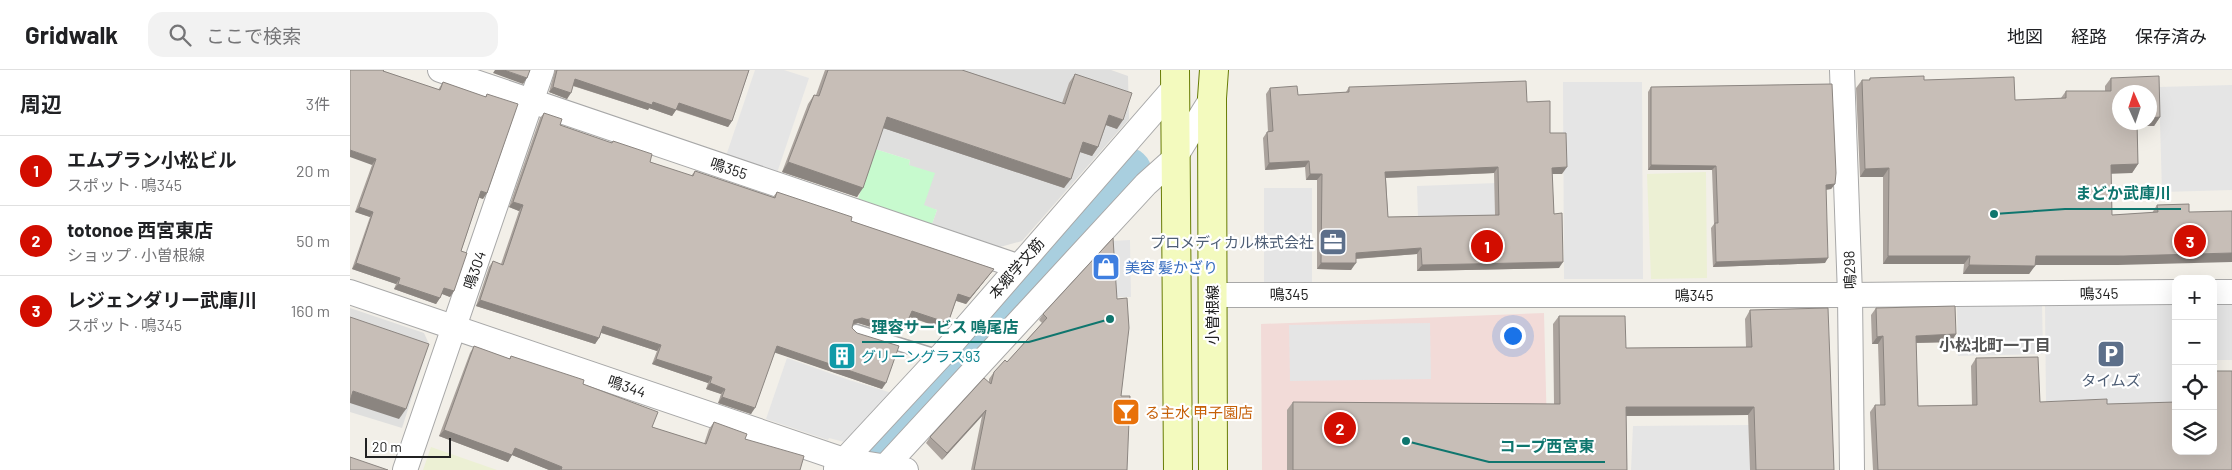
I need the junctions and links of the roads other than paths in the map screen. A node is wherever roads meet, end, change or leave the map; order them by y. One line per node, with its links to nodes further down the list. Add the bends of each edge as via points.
1 (440, 70): 7 (street, 鳴355)
2 (542, 70): 7 (street, 鳴304)
3 (1214, 70): 6 (street, 小曽根線)
4 (1842, 70): 15 (street, 鳴298)
5 (1175, 78): 8 (street); 9 (street, 本郷学文筋)
6 (1212, 98): 8 (street); 14 (street, 小曽根線)
7 (531, 100): 9 (street, 鳴355); 16 (street, 鳴304)
8 (1174, 159): 19 (street); 21 (street)
9 (1017, 266): 18 (street, 本郷学文筋)
10 (350, 292): 16 (street, 鳴344)
11 (2172, 292): 15 (street, 鳴345)
12 (2217, 292): 13 (street)
13 (2232, 292)
14 (1212, 295): 15 (street, 鳴345); 22 (street, 小曽根線)
15 (1850, 295): 23 (street, 鳴298)
16 (454, 327): 19 (street, 鳴344); 20 (street, 鳴304)
17 (856, 331): 18 (lane)
18 (940, 357): 19 (street, 本郷学文筋)
19 (868, 466)
20 (405, 470)
21 (1178, 470)
22 (1214, 470)
23 (1852, 470)

